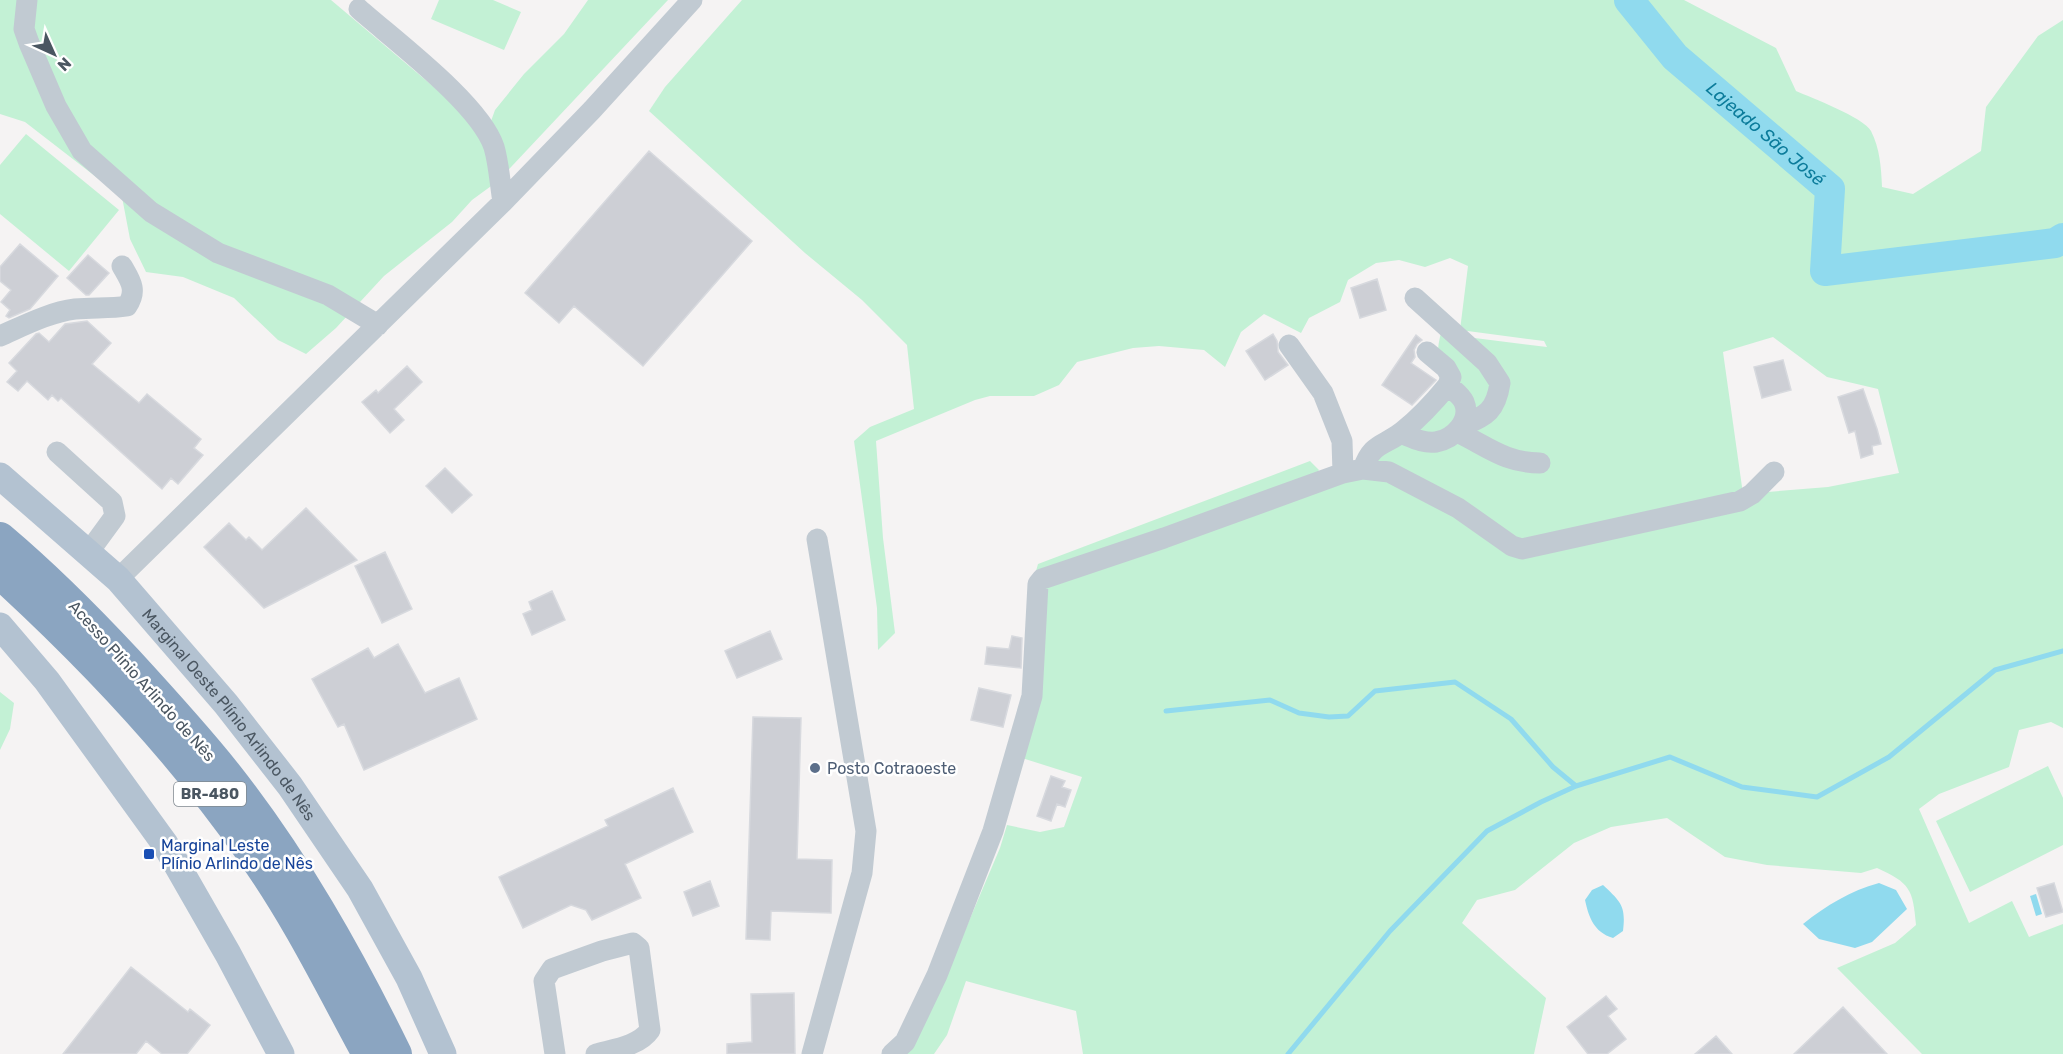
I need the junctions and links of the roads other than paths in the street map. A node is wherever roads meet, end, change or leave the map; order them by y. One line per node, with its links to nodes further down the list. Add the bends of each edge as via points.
1 (27, 0): 7 (street, via 24,29 28,43 56,106 82,151 151,212 218,253 328,296)
2 (692, 0): 4 (street)
3 (359, 9): 4 (street, via 458,96 479,122 493,146)
4 (503, 201): 7 (street)
5 (122, 266): 8 (street, via 133,285 127,306 75,309)
6 (1415, 298): 12 (street, via 1487,363 1500,383 1497,401 1482,418)
7 (378, 325): 23 (street)
8 (0, 336)
9 (1289, 345): 16 (street, via 1323,393)
10 (1427, 352): 11 (street, via 1446,368 1451,377)
11 (1448, 385): 12 (street, via 1463,399 1466,410); 13 (street)
12 (1460, 429): 13 (street, via 1438,442 1424,442); 15 (street, via 1503,457)
13 (1400, 433): 16 (street, via 1374,448)
14 (57, 452): 21 (street, via 112,502 114,516)
15 (1540, 463)
16 (1353, 471): 17 (street, via 1389,472 1458,508 1522,549 1740,501); 34 (street, via 1042,579 1038,584 1032,696 993,831 938,975 905,1041)
17 (1774, 472)
18 (0, 476): 21 (main road, Marginal Oeste Plínio Arlindo de Nês)
19 (0, 538): 29 (highway, Acesso Plínio Arlindo de Nês / BR-480, via 83,614 227,776 321,914)
20 (817, 539): 33 (street, via 866,831 862,873)
21 (88, 553): 23 (main road, Marginal Oeste Plínio Arlindo de Nês)
22 (0, 573): 28 (highway, Acesso Plínio Arlindo de Nês / BR-480, via 60,628 209,793 298,925)
23 (118, 579): 30 (main road, Marginal Oeste Plínio Arlindo de Nês, via 226,704 290,786 360,889 409,978)
24 (0, 626): 26 (main road)
25 (0, 651): 26 (main road)
26 (48, 683): 27 (main road, via 165,844)
27 (281, 1054)
28 (368, 1054)
29 (396, 1054)
30 (443, 1054)
31 (555, 1054): 32 (street, via 544,981 552,969 633,943 639,948 651,1030 644,1038)
32 (596, 1054)
33 (812, 1054)
34 (892, 1054)

